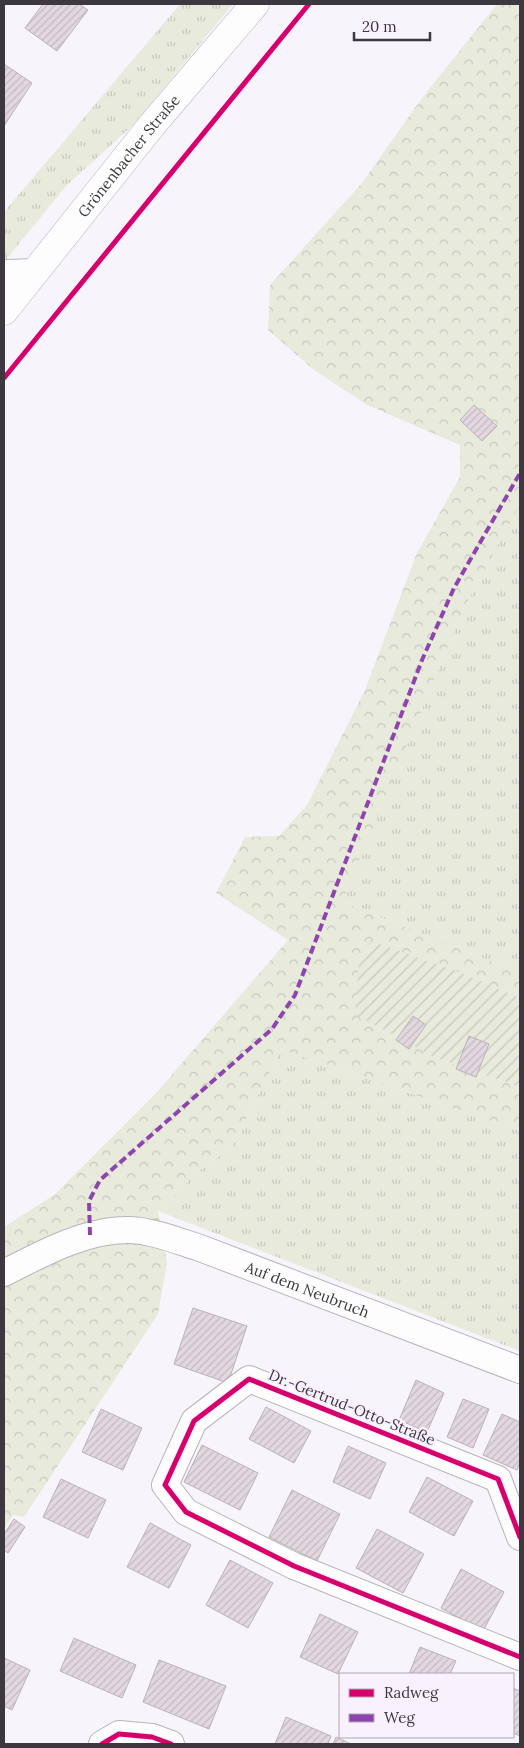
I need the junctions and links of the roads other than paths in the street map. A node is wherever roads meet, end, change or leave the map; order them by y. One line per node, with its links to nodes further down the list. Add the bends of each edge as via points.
1 (255, 4): 2 (main road, Grönenbacher Straße)
2 (34, 272): 3 (street, via 8,273); 4 (main road, Grönenbacher Straße)
3 (4, 277)
4 (4, 311)
5 (4, 1273): 6 (street, Auf dem Neubruch, via 90,1235 130,1230 171,1238)
6 (520, 1370)
7 (520, 1536): 8 (street, Dr.-Gertrud-Otto-Straße, via 498,1479 250,1379 194,1421 165,1485 186,1512 294,1566)
8 (520, 1657)
9 (102, 1744): 10 (street, via 119,1734 152,1737)
10 (171, 1744)

